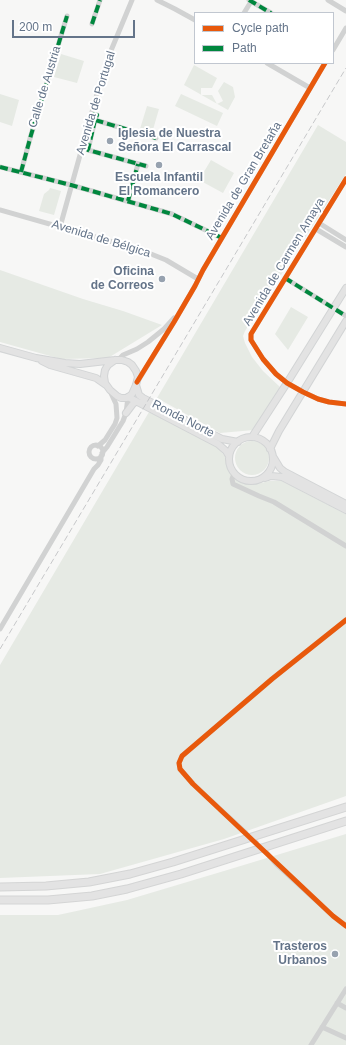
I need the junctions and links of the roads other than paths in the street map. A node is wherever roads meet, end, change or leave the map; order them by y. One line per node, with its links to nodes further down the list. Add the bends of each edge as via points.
1 (100, 0): 11 (street)
2 (132, 0): 17 (street, Avenida de Portugal, via 110,53)
3 (157, 0): 10 (street)
4 (250, 0): 7 (street); 8 (street)
5 (328, 0): 6 (street)
6 (344, 10)
7 (244, 12)
8 (269, 12)
9 (67, 16): 23 (street, Calle de Austria)
10 (194, 19)
11 (92, 24)
12 (346, 28): 13 (street)
13 (334, 48)
14 (269, 64): 16 (street)
15 (324, 64): 16 (street, Avenida de Gran Bretaña)
16 (310, 88): 31 (street, Avenida de Gran Bretaña)
17 (91, 114): 18 (street, via 96,116); 25 (street, Avenida de Portugal)
18 (95, 120): 19 (street); 20 (street, via 88,150)
19 (156, 138)
20 (138, 164): 21 (street); 26 (street)
21 (146, 166)
22 (0, 167): 23 (street)
23 (20, 172): 25 (street)
24 (346, 179): 28 (street, Avenida de Carmen Amaya)
25 (71, 185): 26 (street); 29 (street, Avenida de Portugal)
26 (128, 202): 31 (street, via 172,214)
27 (0, 210): 29 (street, Avenida de Bélgica)
28 (319, 223): 30 (street, Avenida de Carmen Amaya); 32 (street)
29 (60, 227): 34 (street, Avenida de Bélgica, via 150,254)
30 (316, 229): 33 (street); 35 (street, Avenida de Carmen Amaya)
31 (222, 238): 34 (street, Avenida de Gran Bretaña)
32 (346, 240)
33 (346, 247)
34 (198, 278): 38 (street, Avenida de Gran Bretaña)
35 (286, 278): 37 (street); 44 (street, Avenida de Carmen Amaya, via 251,334 263,359)
36 (346, 288): 37 (main road)
37 (334, 308): 39 (street); 44 (main road)
38 (181, 310): 43 (street, Avenida de Gran Bretaña, via 148,342); 45 (street, Avenida de Gran Bretaña)
39 (346, 316)
40 (346, 321): 47 (main road)
41 (0, 348): 42 (main road, Avenida de Gran Bretaña)
42 (36, 358): 43 (main road, Avenida de Gran Bretaña, via 75,363); 46 (main road, Avenida de Gran Bretaña, via 50,365 99,379)
43 (116, 360): 45 (main road, via 134,366 138,375); 46 (main road, via 108,365 105,372 104,378)
44 (287, 383): 47 (street, Avenida de Carmen Amaya); 52 (main road)
45 (137, 384): 48 (main road); 53 (main road, Ronda Norte, via 142,398 222,439)
46 (108, 388): 48 (main road, via 120,397); 54 (street, via 116,404 117,418 104,442)
47 (303, 392): 50 (street, Avenida de Carmen Amaya, via 318,399); 55 (main road)
48 (128, 397): 49 (main road, Ronda Norte); 51 (street)
49 (136, 402): 51 (main road); 57 (main road, Ronda Norte, via 218,444)
50 (346, 404)
51 (126, 413): 56 (street)
52 (252, 437): 53 (main road); 55 (main road, via 263,440)
53 (238, 442): 57 (main road)
54 (98, 446): 56 (street); 59 (street, via 92,446 90,450)
55 (270, 448): 58 (main road)
56 (102, 455): 59 (street); 60 (street)
57 (229, 456): 61 (main road)
58 (273, 457): 62 (main road, via 271,470); 63 (main road, via 285,472)
59 (93, 458): 60 (street)
60 (94, 469): 67 (street)
61 (234, 474): 62 (main road, via 247,481); 65 (street, via 233,484 274,502)
62 (261, 479): 64 (main road, via 271,476 282,477)
63 (346, 504)
64 (346, 510)
65 (346, 546)
66 (346, 620): 70 (street, via 182,756 180,769)
67 (0, 629)
68 (346, 806): 72 (highway, via 130,874 89,882)
69 (346, 821): 73 (highway, via 127,889 92,896 48,900)
70 (246, 833)
71 (266, 852): 74 (street, via 276,864)
72 (0, 887)
73 (0, 900)
74 (346, 926)
75 (346, 989): 76 (street)
76 (337, 1003): 77 (street); 78 (street)
77 (346, 1008)
78 (322, 1027): 79 (street); 80 (street)
79 (346, 1038)
80 (311, 1045)

